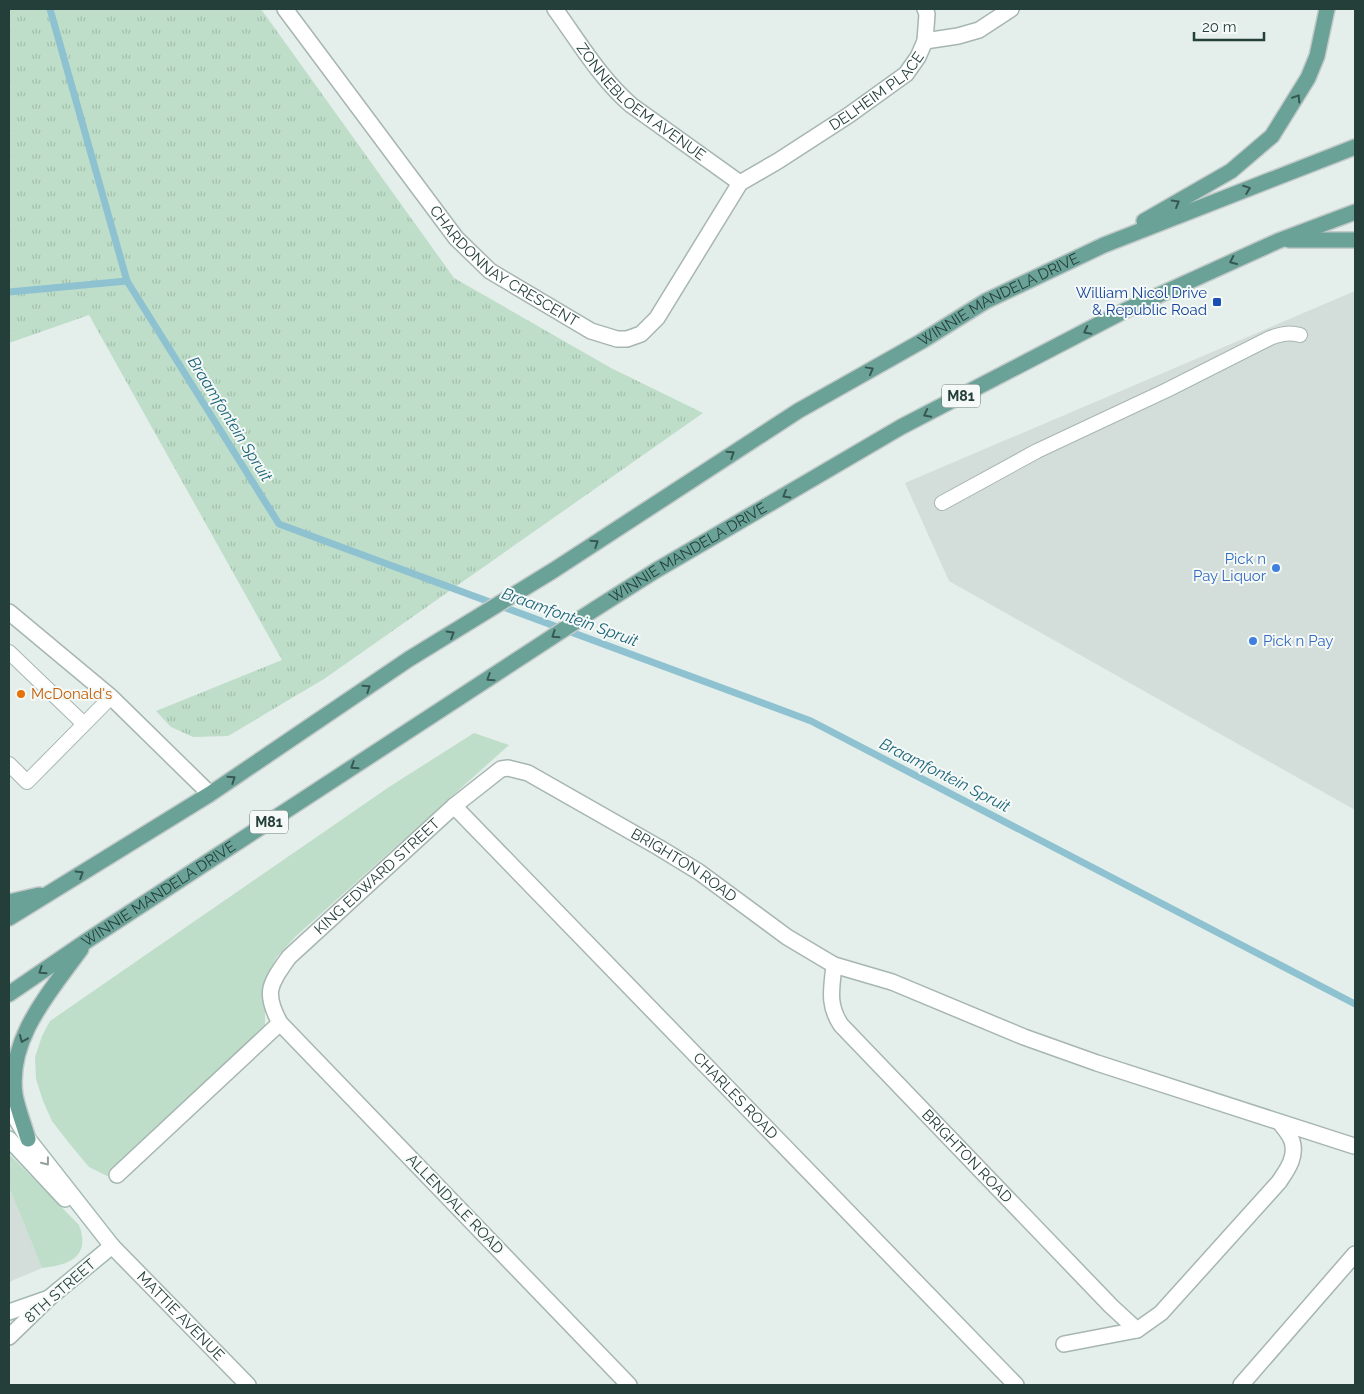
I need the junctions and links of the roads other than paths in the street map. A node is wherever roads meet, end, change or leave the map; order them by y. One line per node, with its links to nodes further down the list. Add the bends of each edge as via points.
1 (285, 9): 8 (street, CHARDONNAY CRESCENT, via 471,254 490,271 591,331 627,339 649,327)
2 (555, 9): 8 (street, ZONNEBLOEM AVENUE, via 617,93)
3 (925, 9): 6 (street)
4 (1011, 9): 6 (street, DELHEIM PLACE, via 980,30)
5 (1327, 9): 12 (main road, one-way to 5, via 1231,171 1272,136 1308,78 1317,56)
6 (925, 41): 8 (street, DELHEIM PLACE, via 906,74 849,115)
7 (1355, 147): 12 (main road, WINNIE MANDELA DRIVE, one-way to 7)
8 (740, 183)
9 (1355, 212): 11 (main road, WINNIE MANDELA DRIVE / M81)
10 (1355, 240): 11 (main road)
11 (1278, 241): 26 (main road, WINNIE MANDELA DRIVE / M81, one-way to 26, via 1126,310 901,427 654,571)
12 (1104, 245): 21 (main road, WINNIE MANDELA DRIVE, one-way to 12, via 409,659 554,570 798,411 986,301)
13 (1300, 335): 14 (lane, via 1281,334 1270,338 1037,451)
14 (942, 503)
15 (9, 612): 17 (street)
16 (9, 652): 18 (lane)
17 (111, 697): 18 (lane); 21 (street)
18 (84, 724): 19 (lane, via 27,782)
19 (9, 764)
20 (528, 773): 22 (street, KING EDWARD STREET, via 501,769); 27 (street, BRIGHTON ROAD, via 699,872 787,937)
21 (210, 794): 23 (main road, WINNIE MANDELA DRIVE, one-way to 21)
22 (454, 806): 29 (street, KING EDWARD STREET, via 290,957 270,989 271,1006); 45 (street, CHARLES ROAD)
23 (50, 892): 24 (main road); 25 (main road, WINNIE MANDELA DRIVE)
24 (9, 902)
25 (9, 918)
26 (88, 940): 28 (main road, WINNIE MANDELA DRIVE / M81, one-way to 28); 33 (main road, one-way to 33, via 33,1018 19,1049 14,1082)
27 (834, 965): 31 (street, BRIGHTON ROAD, via 892,982 1097,1064); 40 (street, BRIGHTON ROAD, via 831,1002 841,1025)
28 (9, 994)
29 (280, 1023): 35 (street); 44 (street, ALLENDALE ROAD)
30 (9, 1107): 33 (street, MATTIE AVENUE)
31 (1281, 1124): 34 (street, BRIGHTON ROAD); 40 (street, via 1292,1141 1293,1155 1279,1182 1161,1313)
32 (9, 1139): 36 (street, MATTIE AVENUE)
33 (28, 1139): 36 (street, MATTIE AVENUE, one-way to 36)
34 (1354, 1146)
35 (117, 1175)
36 (112, 1246): 38 (street, 8TH STREET); 43 (street, MATTIE AVENUE)
37 (1355, 1254): 46 (street)
38 (49, 1298): 39 (street); 41 (street, 8TH STREET)
39 (9, 1312)
40 (1137, 1330): 42 (street)
41 (9, 1337)
42 (1064, 1344)
43 (248, 1385)
44 (629, 1385)
45 (1016, 1385)
46 (1241, 1385)

